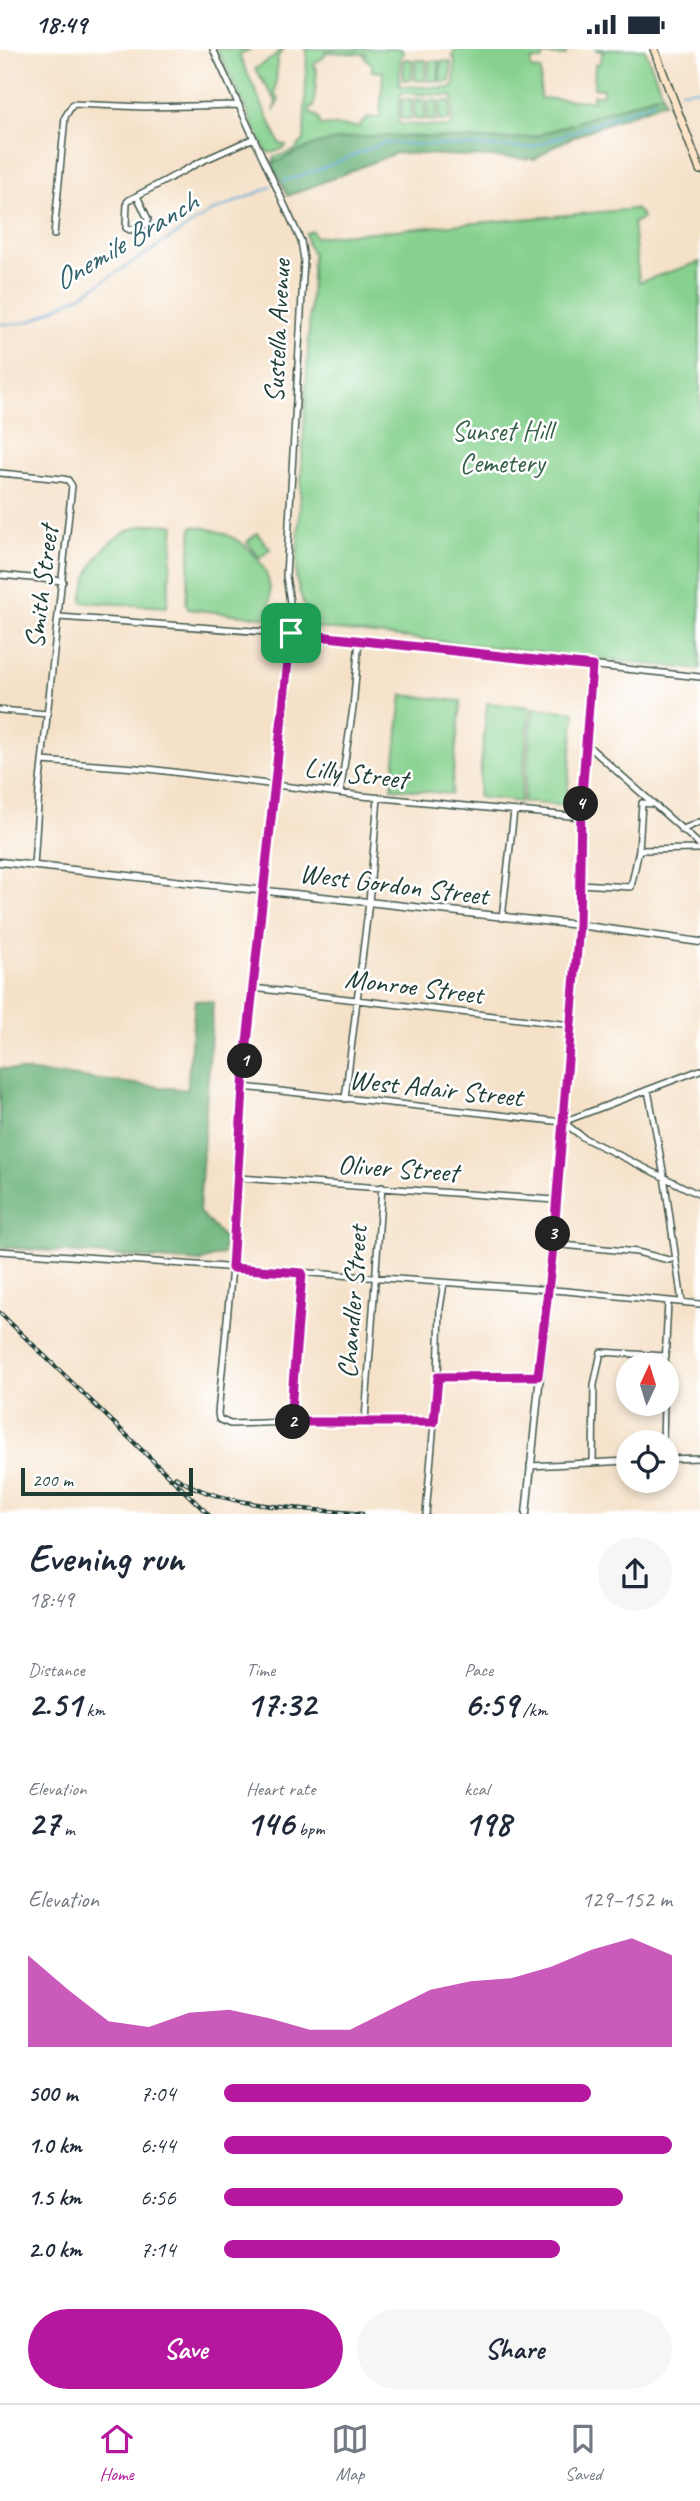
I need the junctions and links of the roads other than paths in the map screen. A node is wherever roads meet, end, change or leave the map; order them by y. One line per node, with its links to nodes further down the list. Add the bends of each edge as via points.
1 (213, 49): 3 (street, Sustella Avenue)
2 (654, 49): 5 (main road)
3 (239, 105): 4 (street, Sustella Avenue); 7 (street, via 73,104 65,117)
4 (254, 138): 6 (street); 12 (street, Sustella Avenue, via 304,255 287,543)
5 (700, 170)
6 (137, 196): 6 (street, via 148,219 130,230 125,228 127,202)
7 (54, 235)
8 (0, 473): 10 (street, Smith Street, via 63,478 72,486)
9 (0, 575): 10 (street)
10 (63, 581): 11 (street, Smith Street)
11 (59, 617): 12 (street); 17 (street, Smith Street)
12 (291, 633): 13 (street); 20 (street, Sustella Avenue)
13 (359, 640): 14 (street); 21 (street)
14 (592, 666): 15 (street); 18 (street)
15 (700, 677)
16 (0, 710): 17 (street)
17 (48, 714): 19 (street, Smith Street)
18 (586, 744): 23 (street); 25 (street)
19 (42, 761): 20 (street, Lilly Street); 31 (street, Smith Street)
20 (276, 785): 21 (street, Lilly Street); 33 (street, Sustella Avenue)
21 (340, 793): 22 (street, Lilly Street)
22 (378, 798): 24 (street, Lilly Street); 34 (street)
23 (652, 804): 27 (street); 29 (street, via 642,803)
24 (514, 811): 25 (street, Lilly Street); 35 (street)
25 (580, 817): 32 (street)
26 (700, 823): 27 (street)
27 (681, 830): 28 (street)
28 (700, 847): 29 (street)
29 (639, 850): 32 (street, via 631,887)
30 (0, 862): 31 (street, West Gordon Street)
31 (34, 866): 33 (street, West Gordon Street)
32 (579, 884): 36 (street)
33 (263, 891): 34 (street, West Gordon Street); 38 (street, Sustella Avenue)
34 (369, 902): 35 (street, West Gordon Street); 39 (street)
35 (502, 918): 36 (street, West Gordon Street)
36 (579, 925): 37 (street, West Gordon Street); 40 (street)
37 (700, 942)
38 (253, 989): 39 (street, Monroe Street); 42 (street, Sustella Avenue)
39 (357, 1001): 40 (street, Monroe Street); 44 (street)
40 (571, 1025): 45 (street)
41 (700, 1070): 43 (street, West Adair Street)
42 (243, 1087): 44 (street, West Adair Street); 47 (street, Sustella Avenue)
43 (648, 1090): 45 (street, West Adair Street); 46 (street)
44 (345, 1099): 45 (street, West Adair Street)
45 (563, 1122): 46 (street, via 584,1138); 50 (street)
46 (664, 1176): 49 (street); 53 (street)
47 (239, 1178): 48 (street, Oliver Street); 54 (street, Sustella Avenue)
48 (382, 1187): 50 (street, Oliver Street); 56 (street, Chandler Street)
49 (700, 1195)
50 (555, 1200): 51 (street)
51 (552, 1244): 53 (street); 58 (street)
52 (0, 1251): 54 (street)
53 (675, 1258): 60 (street)
54 (232, 1268): 55 (street); 67 (street, Sustella Avenue, via 219,1419 230,1424)
55 (302, 1273): 56 (street); 67 (street)
56 (376, 1278): 57 (street); 66 (street, Chandler Street)
57 (444, 1283): 58 (street); 65 (street)
58 (547, 1290): 59 (street); 64 (street)
59 (668, 1301): 60 (street); 63 (street)
60 (682, 1302): 61 (street)
61 (700, 1304)
62 (617, 1353): 72 (street, via 601,1352 594,1385)
63 (666, 1353)
64 (538, 1376): 65 (street); 73 (street)
65 (438, 1377): 68 (street)
66 (365, 1420): 67 (street); 68 (street)
67 (290, 1422)
68 (434, 1422): 74 (street)
69 (700, 1458): 70 (street)
70 (679, 1459)
71 (616, 1462): 72 (street)
72 (593, 1463): 73 (street)
73 (530, 1466): 75 (street)
74 (426, 1514)
75 (526, 1514)

